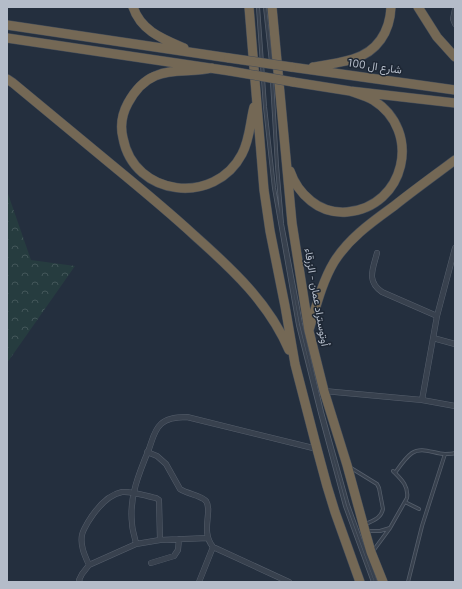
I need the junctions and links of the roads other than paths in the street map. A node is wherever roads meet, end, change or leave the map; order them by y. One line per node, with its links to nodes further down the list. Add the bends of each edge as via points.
1 (133, 7): 13 (highway, via 140,21 157,36)
2 (251, 7): 22 (highway); 58 (lane, via 266,107 274,188 298,325 345,506)
3 (265, 7): 15 (lane)
4 (272, 7): 11 (highway, أوتوستراد عمان - الزرقاء)
5 (278, 7): 11 (highway)
6 (391, 7): 17 (highway, via 385,34 364,55)
7 (418, 7): 14 (highway, via 437,37)
8 (455, 9): 9 (street)
9 (455, 24)
10 (7, 25): 13 (highway, شارع ال 100)
11 (274, 28): 24 (highway, أوتوستراد عمان - الزرقاء)
12 (7, 38): 16 (highway)
13 (196, 54): 17 (highway, شارع ال 100, bridge)
14 (455, 57)
15 (271, 67)
16 (212, 68): 21 (highway, bridge); 22 (highway, via 154,76 131,96 122,121 124,144 135,165 152,180 181,188 200,187 217,180 232,168 243,153)
17 (306, 69): 20 (highway, شارع ال 100)
18 (272, 74): 59 (lane, via 282,224 301,324 348,505)
19 (7, 79): 32 (highway, via 147,193 238,275 271,316)
20 (455, 90)
21 (350, 91): 23 (highway); 24 (highway, via 372,99 383,107 402,139 403,153 398,174 382,197 365,208 350,212 320,208 298,188 291,174)
22 (256, 100): 32 (highway, via 266,211)
23 (455, 103)
24 (284, 147): 29 (highway, أوتوستراد عمان - الزرقاء, via 292,224)
25 (455, 160): 29 (highway, via 365,228 339,254 325,281)
26 (455, 248): 28 (street)
27 (377, 253): 28 (street, via 372,271 372,282 376,288)
28 (436, 316): 30 (street)
29 (309, 331): 33 (highway, أوتوستراد عمان - الزرقاء)
30 (433, 338): 31 (street); 34 (street)
31 (455, 344)
32 (295, 364): 36 (highway)
33 (324, 390): 34 (street); 40 (highway, أوتوستراد عمان - الزرقاء)
34 (422, 400): 35 (street)
35 (455, 406)
36 (316, 449): 37 (street, via 177,417 161,424); 57 (highway)
37 (147, 452): 41 (street); 46 (street, via 166,464 180,489 205,501)
38 (455, 453): 39 (lane)
39 (445, 454): 42 (lane, via 417,451 408,456 394,472 406,485 408,494); 61 (lane, via 422,526)
40 (347, 465): 44 (highway, أوتوستراد عمان - الزرقاء); 44 (lane, via 375,482 379,488 383,511)
41 (133, 493): 48 (street, via 159,500); 49 (street, via 131,513); 53 (street, via 121,492 114,495 93,513 82,535)
42 (405, 502): 43 (lane); 45 (lane)
43 (419, 509)
44 (364, 528): 45 (lane, via 380,531); 51 (highway, أوتوستراد عمان - الزرقاء)
45 (390, 528): 51 (lane)
46 (208, 538): 47 (street); 50 (street)
47 (179, 539): 48 (street); 52 (street, via 178,550 174,556)
48 (160, 540): 49 (street)
49 (136, 544): 53 (street)
50 (213, 547): 55 (street); 56 (street)
51 (371, 552): 60 (highway, أوتوستراد عمان - الزرقاء)
52 (151, 563)
53 (89, 565): 54 (street)
54 (80, 582)
55 (199, 582)
56 (289, 582)
57 (360, 582)
58 (373, 582)
59 (376, 582)
60 (383, 582)
61 (408, 582)

